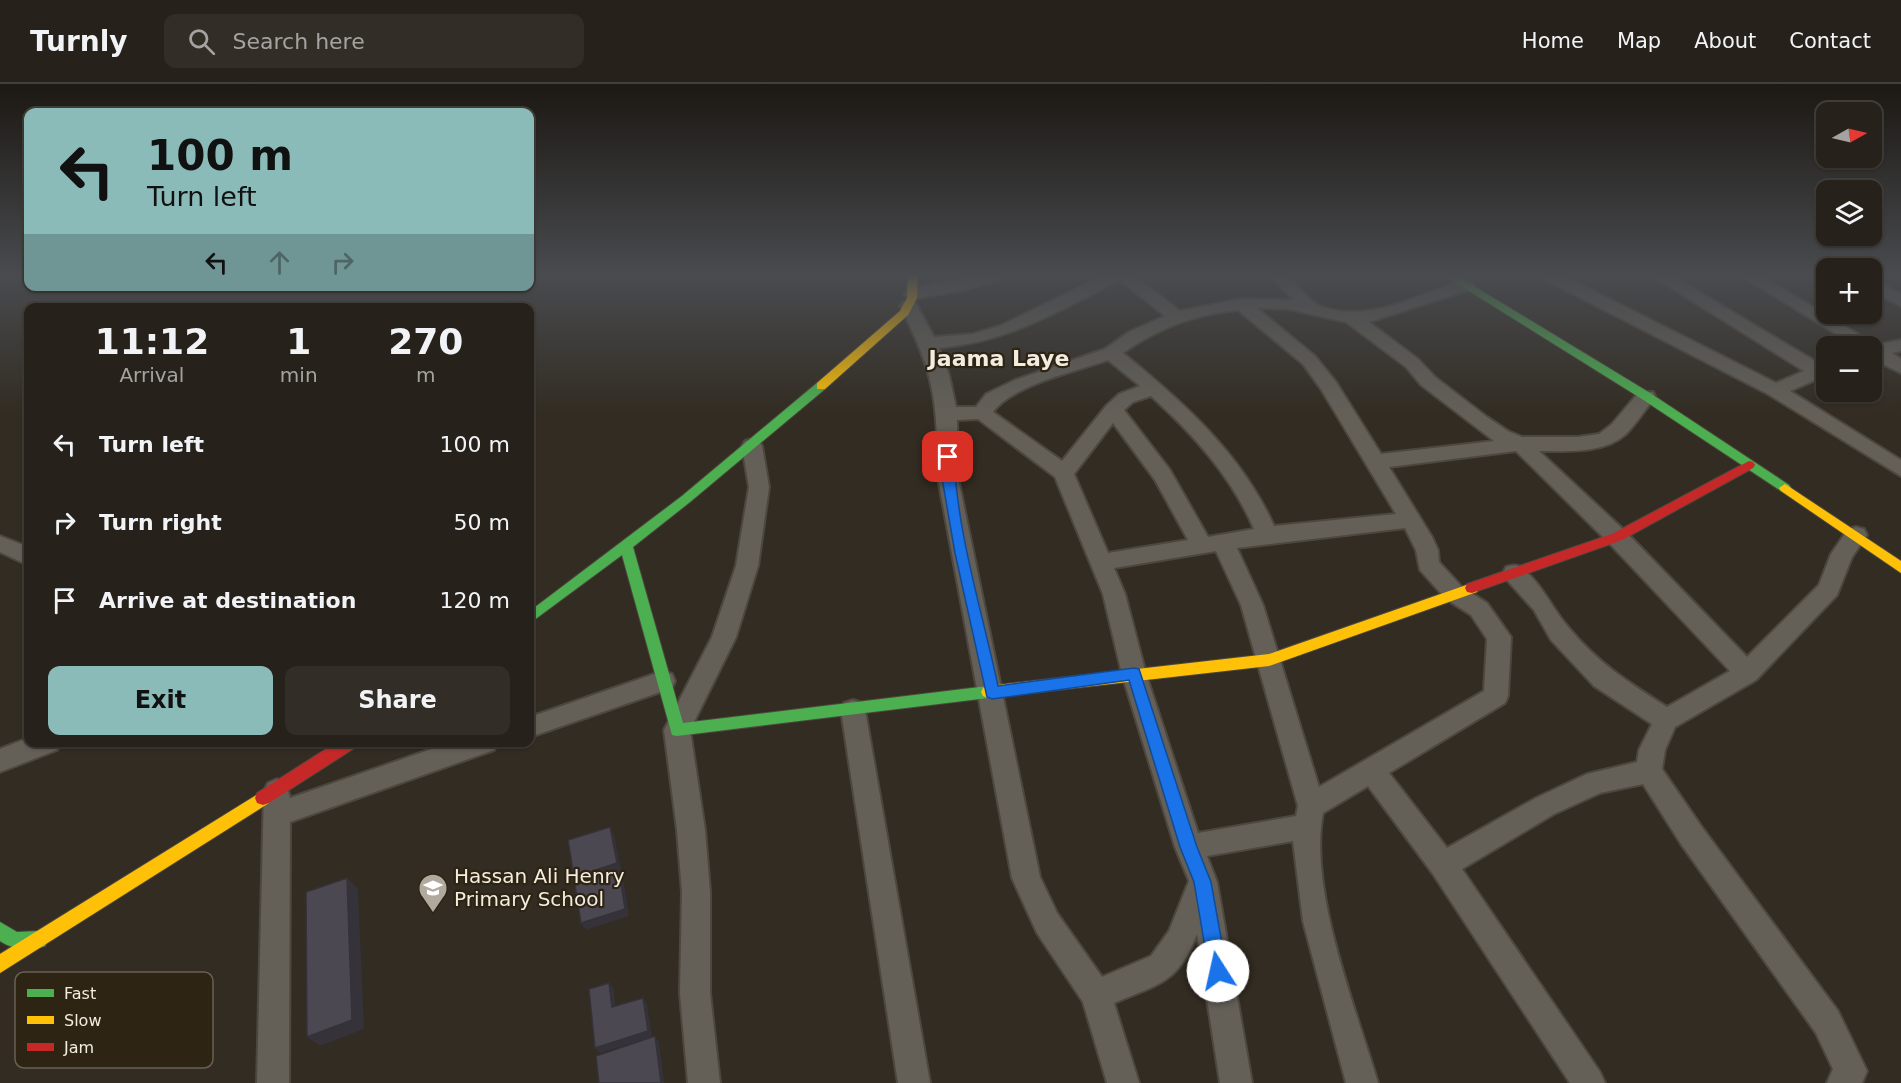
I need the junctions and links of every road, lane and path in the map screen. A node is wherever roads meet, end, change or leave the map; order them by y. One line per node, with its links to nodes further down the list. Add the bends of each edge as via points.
1 (894, 321): 27 (street)
2 (919, 321): 12 (street)
3 (1025, 321): 12 (street, via 974,339)
4 (1169, 321): 15 (street, via 1135,336)
5 (1261, 321): 28 (street, via 1309,360)
6 (1355, 321): 26 (street, via 1480,421)
7 (1524, 321): 22 (street)
8 (1645, 321): 21 (street)
9 (1737, 321): 17 (street)
10 (1823, 321): 11 (street)
11 (1849, 336)
12 (928, 343): 25 (street, via 941,377)
13 (1901, 345): 14 (street)
14 (1882, 348)
15 (1111, 353): 20 (street); 24 (street, via 1012,389 993,398)
16 (1882, 356): 18 (street)
17 (1816, 367)
18 (1901, 367)
19 (1816, 373): 21 (street)
20 (1154, 388): 23 (street, via 1126,398); 33 (street, via 1211,442 1257,507)
21 (1775, 390): 30 (street)
22 (1646, 396): 26 (street, via 1605,439 1578,444); 29 (street)
23 (1113, 410): 31 (street); 37 (street, via 1137,436 1186,513)
24 (982, 413): 25 (street); 31 (street)
25 (946, 414): 49 (street, via 948,478)
26 (1520, 444): 28 (street); 35 (street)
27 (752, 446): 38 (street); 53 (street, via 759,487 747,566 724,637)
28 (1376, 462): 32 (street)
29 (1749, 465): 34 (street); 35 (street)
30 (1901, 469)
31 (1064, 473): 40 (street)
32 (1410, 520): 33 (street); 43 (street, via 1426,550 1428,564)
33 (1267, 535): 37 (street)
34 (1856, 535): 41 (street); 46 (street, via 1842,554 1828,590)
35 (1617, 537): 42 (street); 46 (street)
36 (0, 544): 39 (street)
37 (1213, 545): 40 (street); 45 (street, via 1252,605)
38 (627, 548): 44 (street); 48 (street)
39 (24, 555)
40 (1101, 562): 47 (street, via 1114,594)
41 (1901, 568)
42 (1514, 573): 43 (street); 51 (street, via 1542,604 1559,633 1603,679)
43 (1454, 593): 45 (street); 58 (street, via 1479,609 1499,637 1496,696)
44 (534, 615)
45 (1269, 660): 47 (street); 61 (street)
46 (1747, 673): 51 (street)
47 (1134, 674): 49 (street); 62 (street)
48 (663, 681): 52 (street); 53 (street)
49 (992, 693): 50 (street); 68 (street, via 1026,878 1047,923)
50 (853, 710): 53 (street); 71 (street)
51 (1666, 720): 59 (street, via 1652,750)
52 (534, 726)
53 (677, 730): 70 (street, via 696,892 695,993)
54 (35, 747): 57 (street)
55 (345, 747): 60 (street)
56 (468, 747): 60 (street)
57 (0, 761)
58 (1370, 769): 61 (street); 63 (street)
59 (1649, 771): 63 (street, via 1596,783 1545,806); 76 (street, via 1827,1022 1851,1071)
60 (277, 803): 66 (street); 69 (street)
61 (1309, 816): 62 (street); 74 (street, via 1306,849 1317,918)
62 (1189, 847): 64 (street)
63 (1443, 865): 75 (street)
64 (1203, 882): 68 (street, via 1180,940 1162,967); 73 (street)
65 (0, 931): 66 (street, via 15,941)
66 (39, 940): 67 (street)
67 (0, 964)
68 (1096, 995): 72 (street)
69 (273, 1083)
70 (704, 1083)
71 (914, 1083)
72 (1123, 1083)
73 (1236, 1083)
74 (1362, 1083)
75 (1590, 1083)
76 (1843, 1083)

